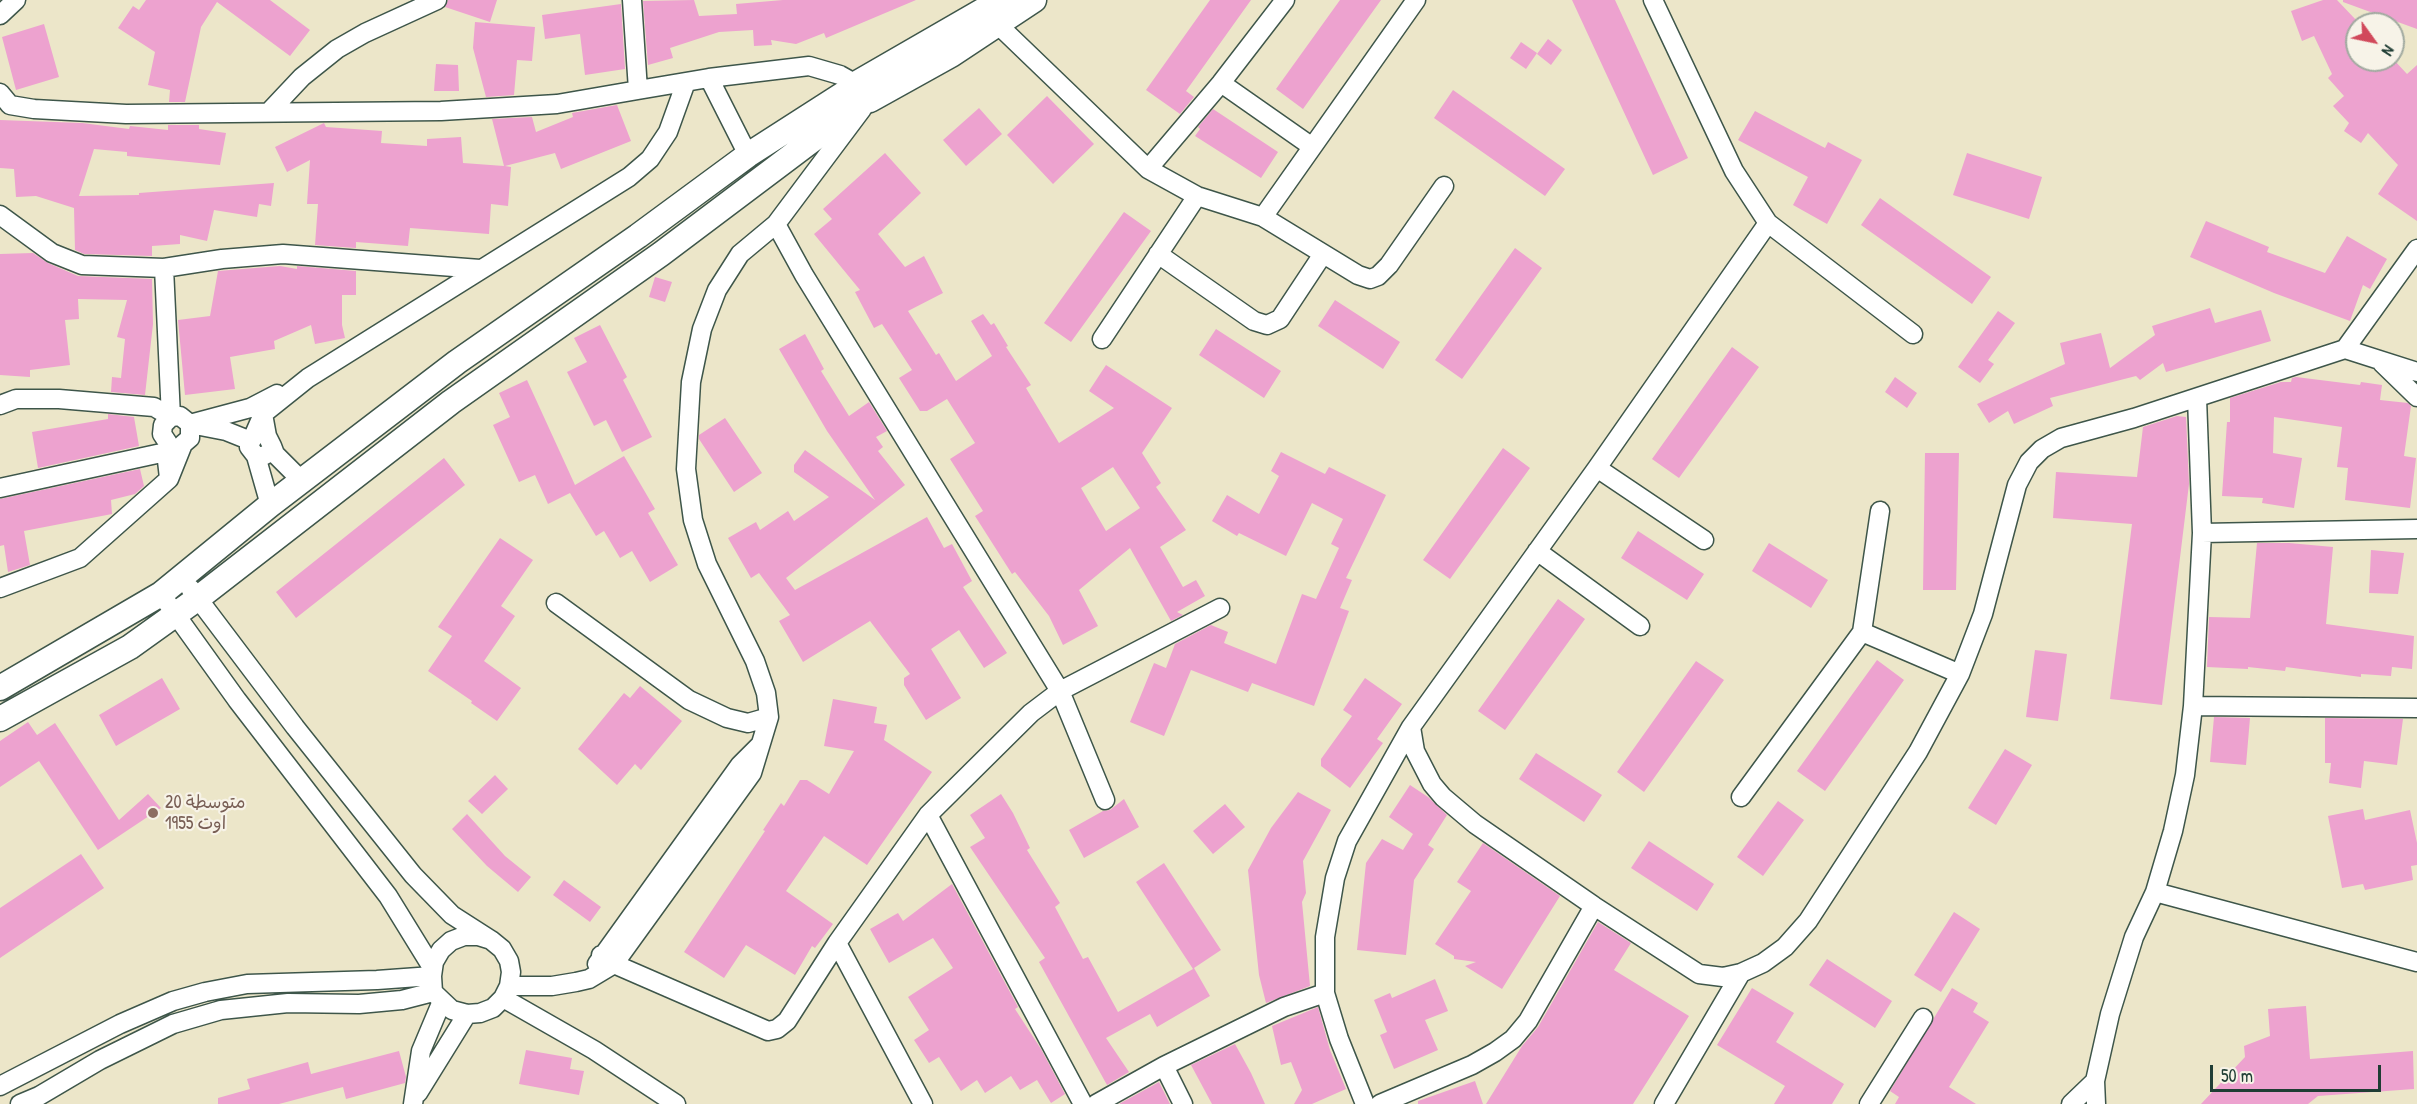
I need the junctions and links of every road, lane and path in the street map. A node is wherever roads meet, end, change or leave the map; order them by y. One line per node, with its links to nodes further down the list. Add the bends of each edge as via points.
1 (16, 0): 9 (street)
2 (437, 0): 16 (street, via 337,49 302,77)
3 (632, 0): 13 (street)
4 (1034, 0): 8 (main road)
5 (1285, 0): 12 (street)
6 (1416, 0): 17 (street)
7 (1653, 0): 24 (street, via 1734,171)
8 (994, 12): 14 (main road); 19 (street)
9 (0, 15)
10 (709, 78): 11 (street); 14 (street, via 809,66 840,75); 18 (street)
11 (686, 82): 13 (street); 30 (street, via 668,132 650,159 629,177)
12 (1221, 82): 17 (street); 19 (street)
13 (638, 90): 16 (street, via 513,108)
14 (862, 93): 18 (main road); 25 (street); 56 (main road, via 661,254 451,402)
15 (3, 105): 16 (street, via 126,114)
16 (269, 112)
17 (1311, 147): 23 (street)
18 (748, 155): 45 (main road, via 457,362)
19 (1148, 169): 21 (street)
20 (1444, 186): 28 (street, via 1378,276 1370,279 1358,275)
21 (1197, 196): 23 (street); 27 (street)
22 (0, 215): 29 (street, via 52,253 82,265)
23 (1263, 217): 28 (street)
24 (1768, 223): 31 (street); 44 (street)
25 (776, 224): 64 (street); 67 (street, via 740,254 717,290 702,329 691,382 686,469 693,520 707,564 755,661)
26 (2417, 249): 33 (street)
27 (1158, 254): 28 (street, via 1254,321 1267,325 1280,319); 32 (street)
28 (1323, 254)
29 (164, 268): 30 (street, via 283,254); 40 (street)
30 (480, 269): 36 (street)
31 (1913, 334)
32 (1102, 339)
33 (2345, 349): 34 (street); 38 (street)
34 (2378, 359): 35 (street); 37 (street)
35 (2417, 372)
36 (308, 378): 41 (street, via 250,408); 42 (street, via 263,414)
37 (2417, 396)
38 (2197, 398): 50 (street); 62 (street, via 2061,438 2029,462 2017,485 1983,614)
39 (0, 405): 40 (street, via 16,399 59,399 154,407)
40 (171, 417): 41 (street, via 180,416); 43 (street, via 163,425 162,434)
41 (190, 424): 42 (street, via 226,430); 43 (street, via 190,438)
42 (260, 443): 45 (street); 47 (street)
43 (172, 446): 46 (street); 54 (street, via 169,479 80,558)
44 (1597, 468): 51 (street); 52 (street)
45 (302, 481): 47 (main road)
46 (0, 488)
47 (270, 505): 53 (main road)
48 (1880, 511): 61 (street)
49 (2417, 529): 50 (street)
50 (2202, 533): 65 (street)
51 (1704, 540)
52 (1537, 551): 60 (street); 69 (street)
53 (183, 576): 55 (main road); 56 (street)
54 (0, 588)
55 (161, 594): 59 (street); 63 (main road)
56 (197, 599): 59 (main road); 75 (street, via 413,875 452,915)
57 (556, 603): 67 (street, via 689,700 748,723)
58 (1220, 608): 64 (street)
59 (174, 615): 68 (main road, via 130,647); 80 (street, via 388,896)
60 (1640, 626)
61 (1862, 632): 62 (street); 70 (street)
62 (1960, 674): 79 (street, via 1918,752 1808,921 1785,947)
63 (0, 688)
64 (1060, 691): 71 (street); 72 (street, via 1031,713)
65 (2193, 706): 66 (street); 73 (street, via 2173,831)
66 (2417, 708)
67 (769, 717): 77 (street, via 752,773)
68 (0, 719)
69 (1411, 727): 74 (street, via 1418,758 1443,797 1475,824); 82 (street, via 1347,841 1335,878 1325,937)
70 (1742, 797)
71 (1105, 800)
72 (928, 815): 76 (street); 94 (street)
73 (2154, 892): 78 (street); 87 (street, via 2124,966)
74 (1594, 906): 79 (street, via 1699,974 1723,977); 98 (street, via 1528,1021 1513,1039 1472,1065)
75 (491, 940): 80 (street, via 464,936 451,941 441,950); 81 (street, via 509,961 511,972)
76 (837, 943): 77 (street, via 787,1021 768,1031); 93 (street)
77 (608, 960): 81 (street, via 589,979)
78 (2417, 962)
79 (1741, 973): 99 (street)
80 (435, 984): 83 (street, via 452,1010); 86 (street, via 376,980 247,984 205,992 120,1024); 89 (street, via 402,1000 288,1003 221,1010 173,1024 100,1060); 90 (street)
81 (506, 992): 83 (street, via 493,1008); 92 (street)
82 (1325, 993): 85 (street, via 1284,1007); 97 (street)
83 (467, 1014): 90 (street)
84 (1923, 1018): 100 (street)
85 (1164, 1066): 95 (street); 96 (street)
86 (33, 1069): 88 (street); 89 (street)
87 (2095, 1081): 101 (street); 102 (street)
88 (0, 1086)
89 (39, 1100): 91 (street)
90 (413, 1102)
91 (20, 1104)
92 (676, 1104)
93 (923, 1104)
94 (1083, 1104)
95 (1096, 1104)
96 (1183, 1104)
97 (1365, 1104)
98 (1380, 1104)
99 (1664, 1104)
100 (1869, 1104)
101 (2071, 1104)
102 (2096, 1104)

